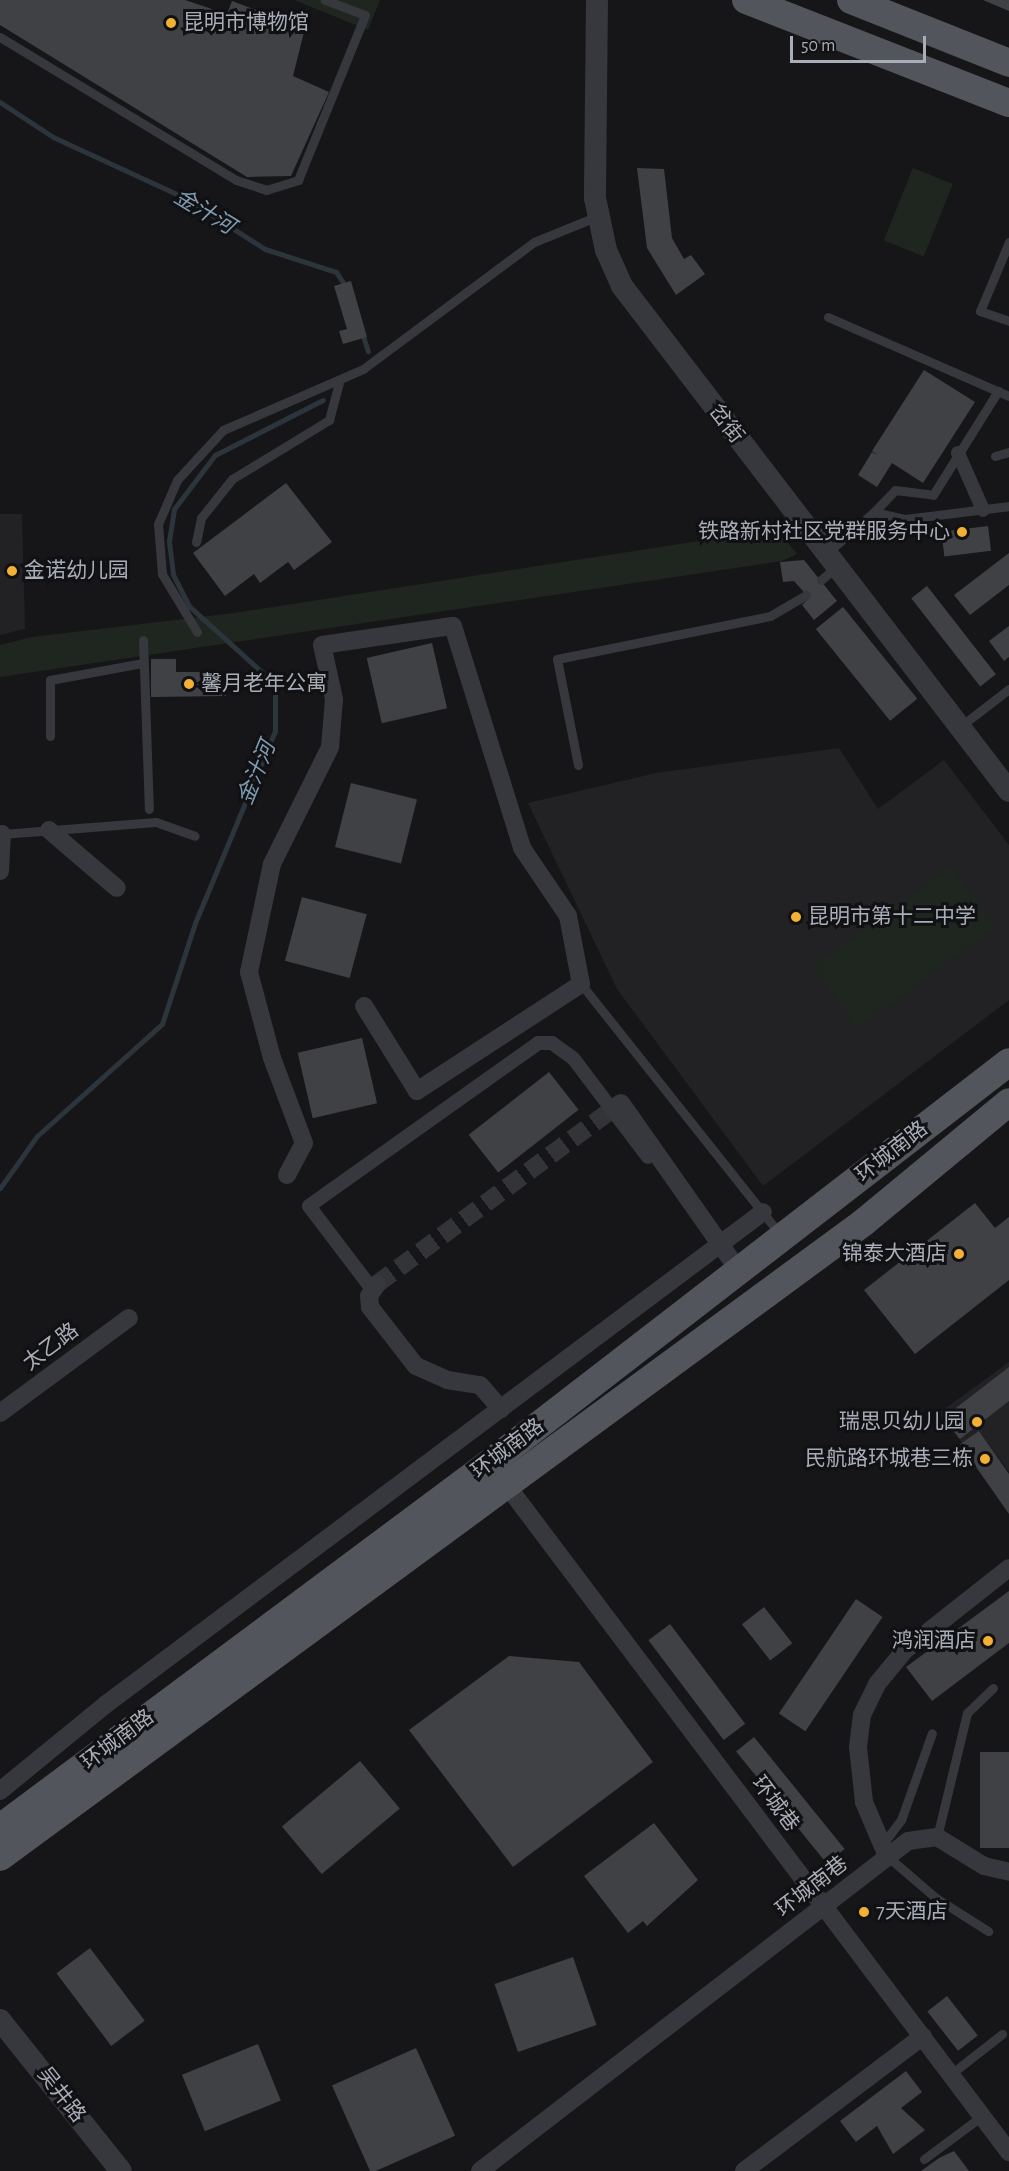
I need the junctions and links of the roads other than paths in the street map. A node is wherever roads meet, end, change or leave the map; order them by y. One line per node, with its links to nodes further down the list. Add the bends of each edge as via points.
1 (325, 0): 6 (lane, via 365,15 298,180 266,190 236,180)
2 (597, 0): 9 (street, 岔街)
3 (611, 0): 23 (street, 岔街, via 609,197 623,258 650,305)
4 (746, 0): 8 (main road)
5 (851, 0): 7 (main road)
6 (0, 37)
7 (1009, 63)
8 (1009, 103)
9 (598, 216): 13 (lane, via 534,242 363,369); 23 (street, 岔街, via 610,263 639,313)
10 (1009, 242): 12 (lane, via 980,310)
11 (828, 317): 14 (lane)
12 (1009, 321)
13 (340, 378): 22 (lane, via 329,420 232,479 201,518); 25 (lane, via 223,430 177,480 158,524 157,549 173,600)
14 (998, 391): 15 (lane); 17 (lane)
15 (1009, 396)
16 (1009, 452): 18 (lane)
17 (958, 453): 20 (street); 21 (lane, via 933,495 895,490)
18 (995, 456)
19 (1009, 506): 20 (lane)
20 (982, 510): 21 (lane, via 905,519)
21 (874, 512): 23 (lane)
22 (196, 542)
23 (831, 564): 29 (street, 岔街); 33 (street, 岔街)
24 (806, 595): 31 (lane, via 770,616 557,659)
25 (197, 633)
26 (143, 640): 27 (lane)
27 (142, 663): 30 (lane, via 50,680); 34 (lane)
28 (1009, 689): 29 (lane)
29 (970, 719): 32 (street, 岔街)
30 (50, 736)
31 (578, 765)
32 (1009, 770)
33 (1009, 791)
34 (149, 809)
35 (49, 831): 36 (lane); 37 (lane, via 156,822); 39 (street)
36 (2, 834): 38 (street)
37 (195, 836)
38 (0, 871)
39 (117, 888)
40 (581, 984): 41 (street, via 417,1091); 45 (street, via 568,916 522,848 453,626 322,645 334,699 330,747 272,864 249,972 272,1058 304,1143); 47 (lane)
41 (364, 1006)
42 (1009, 1062): 48 (main road, 环城南路)
43 (1009, 1102): 55 (main road, 环城南路, via 864,1222)
44 (621, 1103): 46 (street, via 662,1155)
45 (287, 1175)
46 (674, 1184): 49 (street); 51 (street, via 573,1058 552,1043 538,1043 309,1206)
47 (763, 1212): 48 (lane); 49 (street)
48 (783, 1237): 50 (main road, 环城南路)
49 (719, 1245): 50 (street); 53 (street)
50 (739, 1271): 60 (main road, 环城南路)
51 (375, 1287): 53 (street, via 370,1307 416,1366 447,1380 480,1385)
52 (129, 1318): 54 (street, 太乙路)
53 (501, 1408): 59 (street)
54 (0, 1413)
55 (505, 1483): 63 (main road, 环城南路); 65 (street, 环城巷)
56 (1009, 1568): 62 (street, via 905,1650 877,1684 862,1715 859,1768 864,1802)
57 (993, 1688): 61 (lane, via 967,1713)
58 (932, 1733): 62 (lane, via 901,1820)
59 (0, 1791)
60 (0, 1828)
61 (937, 1837): 62 (street, 环城南巷, via 908,1841); 64 (street, via 984,1866)
62 (885, 1851): 65 (street, 环城南巷); 66 (lane, via 936,1898)
63 (0, 1857)
64 (1009, 1872)
65 (824, 1907): 69 (street, 环城巷); 75 (street, 环城南巷)
66 (988, 1931)
67 (0, 2019): 74 (street, 吴井路)
68 (1002, 2034): 70 (lane)
69 (923, 2036): 70 (street, 环城巷); 76 (street)
70 (951, 2074): 71 (street, 环城巷)
71 (982, 2116): 72 (street, 环城巷); 73 (lane)
72 (1009, 2152)
73 (924, 2159)
74 (121, 2171)
75 (480, 2171)
76 (744, 2171)

